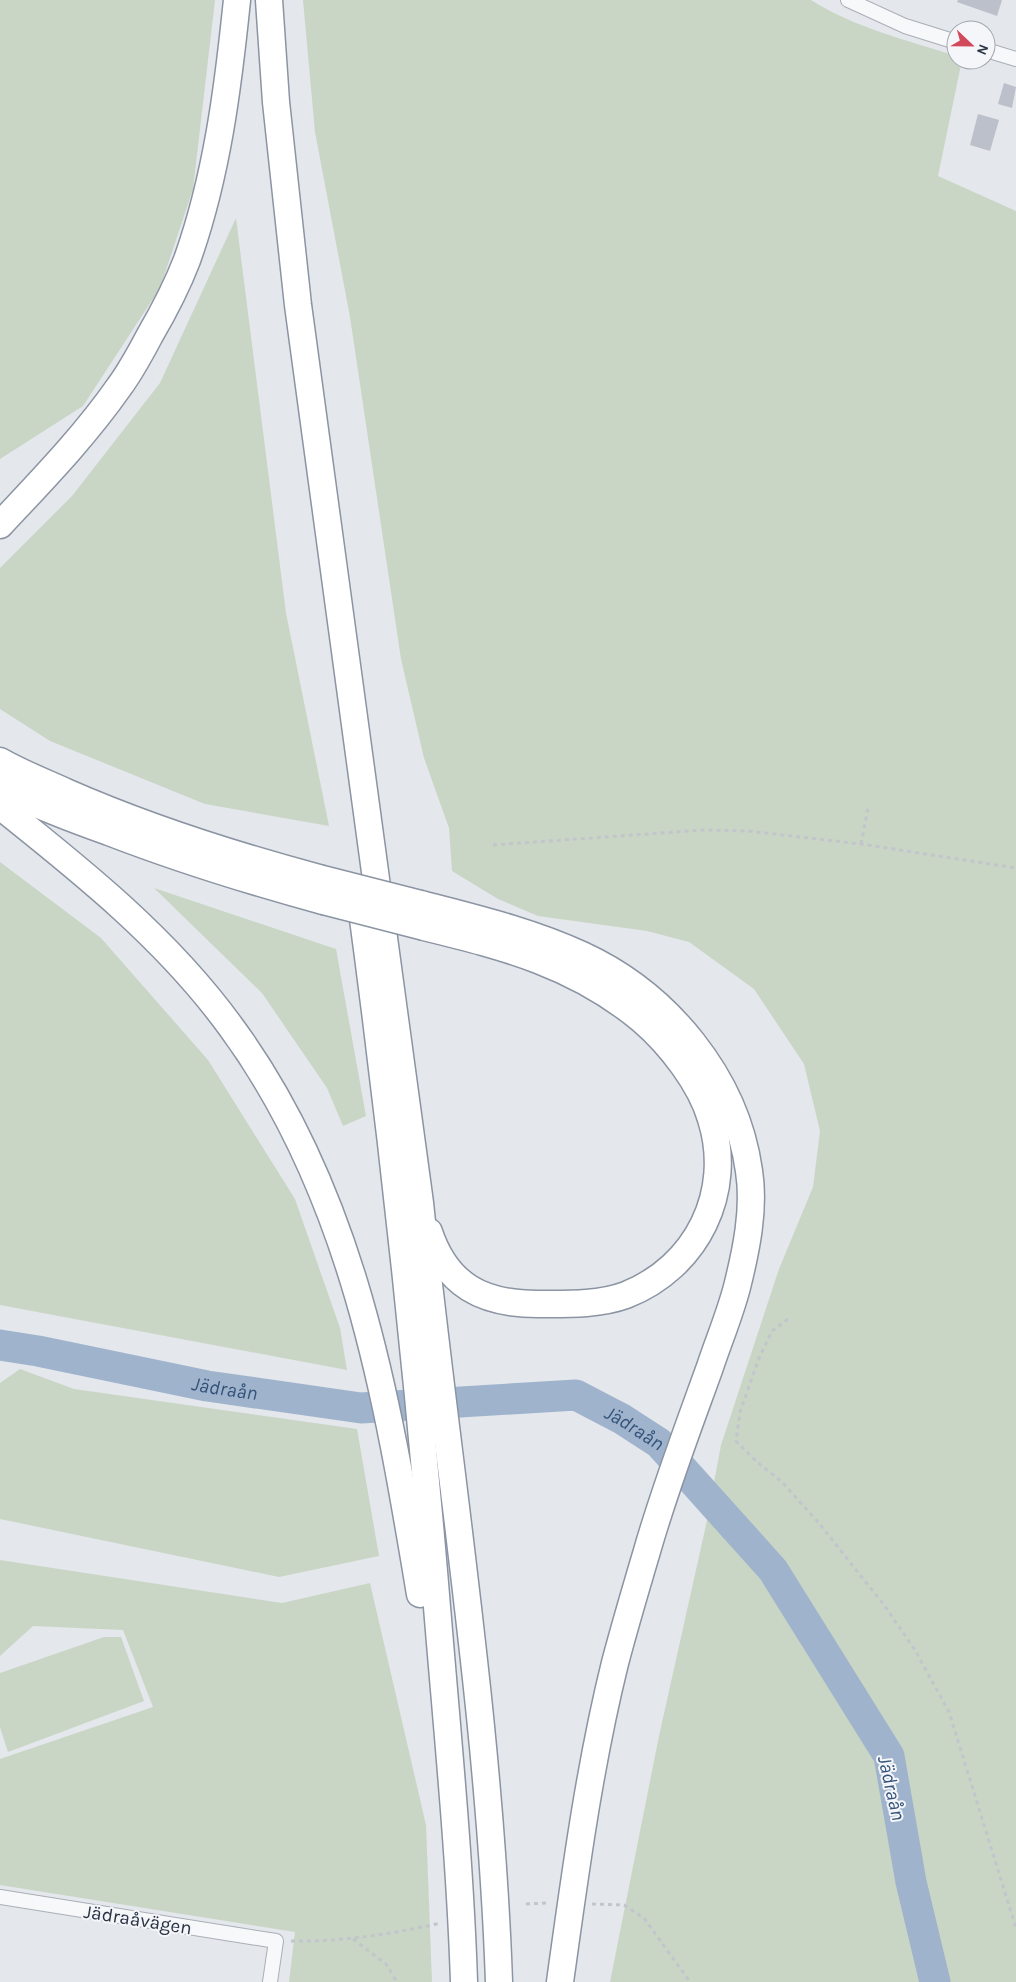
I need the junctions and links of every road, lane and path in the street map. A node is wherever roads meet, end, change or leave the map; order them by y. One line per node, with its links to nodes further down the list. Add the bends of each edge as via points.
1 (237, 0): 8 (highway, via 219,139 206,200 186,261 167,304 121,386 60,462)
2 (252, 0): 20 (highway, via 259,108 281,306 378,1032)
3 (269, 0): 18 (highway, via 276,102 298,305)
4 (848, 0): 5 (street, via 905,26)
5 (946, 39)
6 (996, 53): 7 (street)
7 (1016, 59)
8 (0, 524)
9 (0, 761): 16 (highway, via 100,807 181,838 252,860)
10 (0, 787): 16 (highway, via 177,858)
11 (0, 806): 22 (highway, via 95,883 191,977 231,1027 268,1084 303,1148 344,1246 371,1341 396,1451)
12 (868, 808): 13 (path)
13 (861, 844): 14 (path, via 748,831 703,830); 15 (path)
14 (493, 845)
15 (1016, 868)
16 (321, 890): 17 (highway, bridge)
17 (423, 915): 18 (highway, via 573,974 644,1022 673,1053 698,1088 711,1119 718,1171 714,1199 693,1245 653,1282 625,1295 597,1302 503,1302 465,1287 450,1272 433,1244); 35 (highway, via 502,926 543,939 583,955 623,978 656,1004 686,1035 715,1076 732,1111 749,1172 745,1250 737,1287 647,1548 615,1663 588,1797)
18 (420, 1203): 20 (highway)
19 (788, 1319): 28 (path, via 772,1331 758,1358 740,1412 736,1441 782,1482 818,1522 884,1605 932,1679 949,1712)
20 (424, 1345): 21 (highway)
21 (436, 1456): 22 (highway); 34 (highway, via 464,1568 485,1768)
22 (451, 1772): 33 (highway)
23 (0, 1897): 30 (street, Jädraåvägen)
24 (547, 1903): 25 (path)
25 (526, 1904)
26 (590, 1904): 36 (path, via 624,1905 644,1918)
27 (441, 1922): 29 (path)
28 (1016, 1928)
29 (352, 1938): 30 (path, via 317,1942); 32 (path, via 386,1964)
30 (276, 1941): 31 (street)
31 (270, 1982)
32 (396, 1982)
33 (464, 1982)
34 (499, 1982)
35 (560, 1982)
36 (690, 1982)

